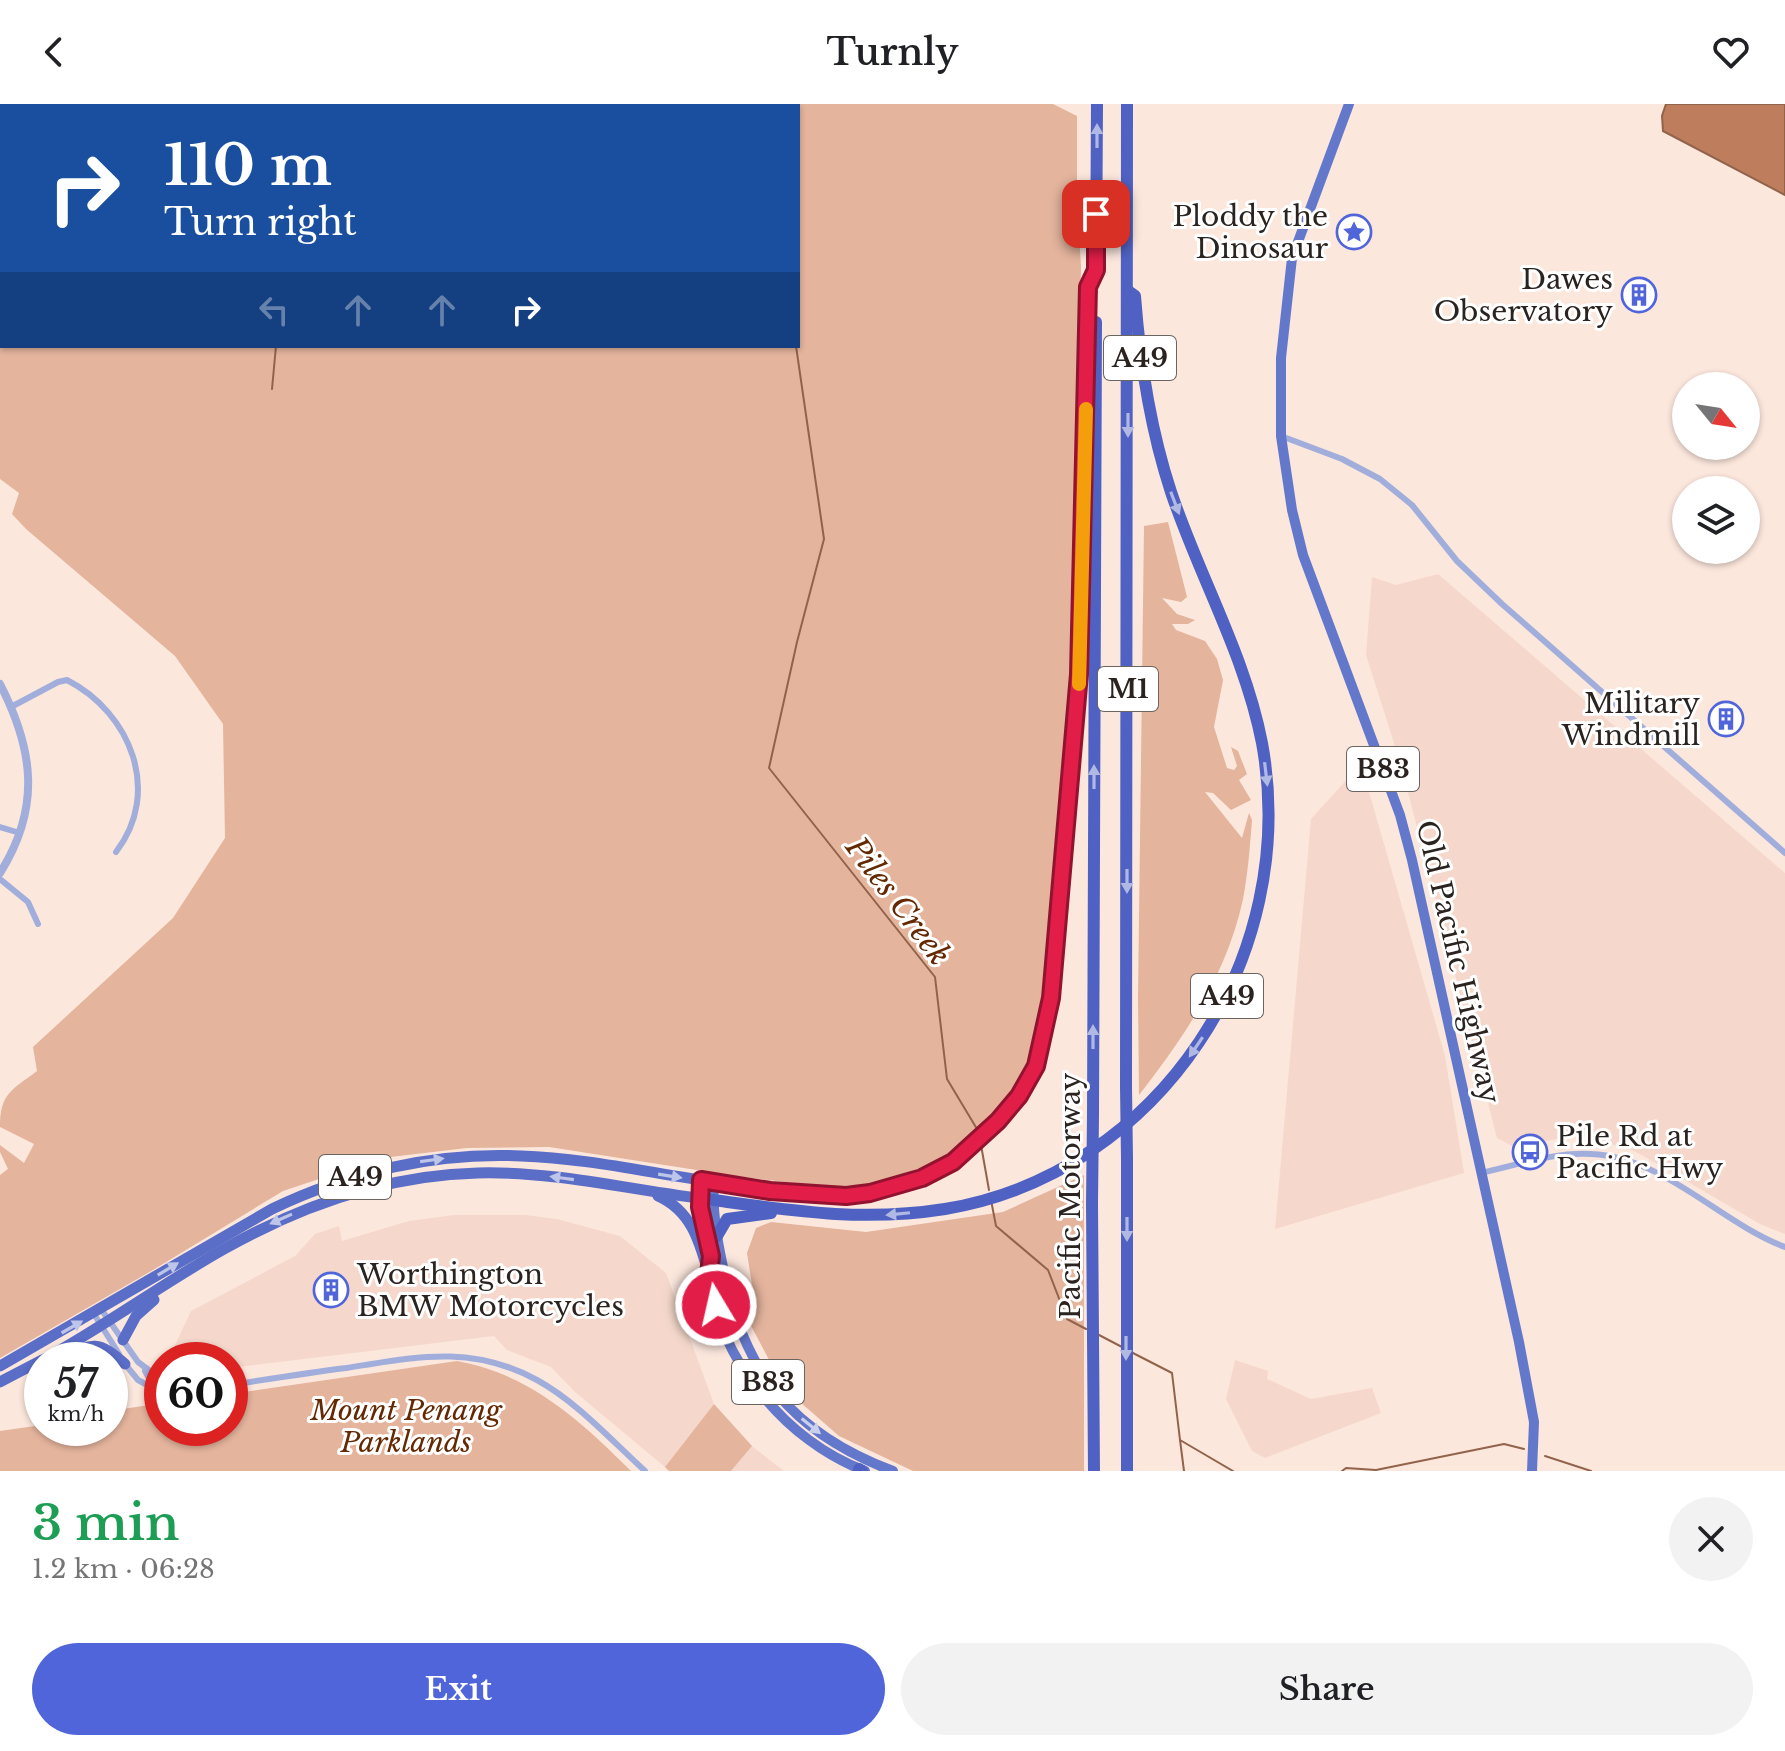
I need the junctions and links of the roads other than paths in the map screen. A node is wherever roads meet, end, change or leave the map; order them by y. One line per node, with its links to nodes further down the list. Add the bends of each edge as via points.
1 (1097, 104): 4 (highway, Pacific Motorway / M1, one-way to 1)
2 (1127, 104): 5 (highway, Pacific Motorway / M1)
3 (1349, 104): 6 (main road, Old Pacific Highway / B83, via 1292,258 1281,358)
4 (1096, 270): 17 (highway, A49, via 1088,287 1079,674 1051,998 1036,1066 998,1121 953,1162 905,1184 846,1196); 45 (highway, Pacific Motorway / M1, one-way to 4, bridge)
5 (1128, 291): 20 (highway, A49, one-way to 20, via 1135,296 1145,390 1172,494 1251,698 1261,740 1268,858 1238,973 1212,1023 1175,1075 1143,1108 1073,1162 1038,1181 946,1208 871,1217); 46 (highway, Pacific Motorway / M1, one-way to 46, bridge)
6 (1281, 436): 12 (street, via 1380,479 1412,505 1457,561 1502,604); 16 (main road, Old Pacific Highway / B83, via 1303,555 1400,815)
7 (0, 684): 8 (street)
8 (11, 707): 10 (street, via 29,769); 11 (street, via 67,680 115,720 136,759 139,792 125,841)
9 (0, 827): 10 (street)
10 (20, 833): 13 (street)
11 (116, 852)
12 (1785, 853)
13 (0, 873)
14 (0, 879): 15 (street, via 28,902)
15 (38, 924)
16 (1481, 1173): 22 (street, via 1564,1154 1613,1157 1660,1175 1734,1223); 41 (main road, Old Pacific Highway / B83, via 1534,1422)
17 (708, 1181): 19 (main road, B83); 25 (highway, A49, one-way to 17, via 272,1209 393,1167 449,1158 520,1156)
18 (639, 1189): 19 (highway, A49); 23 (highway, A49, one-way to 23, via 520,1173 420,1178 314,1205); 24 (highway, via 664,1198 691,1223)
19 (706, 1199): 20 (highway, A49); 21 (main road, B83); 24 (main road, B83)
20 (794, 1212): 21 (highway, via 727,1219)
21 (717, 1236): 44 (main road, B83, one-way to 44, via 738,1326 756,1366 819,1433)
22 (1785, 1247)
23 (205, 1261): 26 (highway, A49); 27 (highway, via 143,1309)
24 (709, 1275): 42 (main road, B83, via 731,1345 761,1393 813,1443)
25 (98, 1312): 26 (street); 31 (highway, A49, one-way to 25)
26 (105, 1323): 27 (street); 28 (highway, A49); 29 (street)
27 (123, 1340): 30 (street)
28 (73, 1342)
29 (114, 1342)
30 (138, 1362): 32 (street); 35 (street)
31 (0, 1366)
32 (144, 1366)
33 (128, 1368): 40 (street)
34 (24, 1370): 37 (highway, A49)
35 (144, 1371)
36 (24, 1373): 37 (highway)
37 (15, 1375): 38 (highway, A49)
38 (0, 1382)
39 (248, 1382): 43 (street, via 417,1356 479,1358 514,1368 552,1390)
40 (144, 1384)
41 (1532, 1469)
42 (862, 1470)
43 (645, 1471)
44 (893, 1471)
45 (1094, 1471)
46 (1127, 1471)

